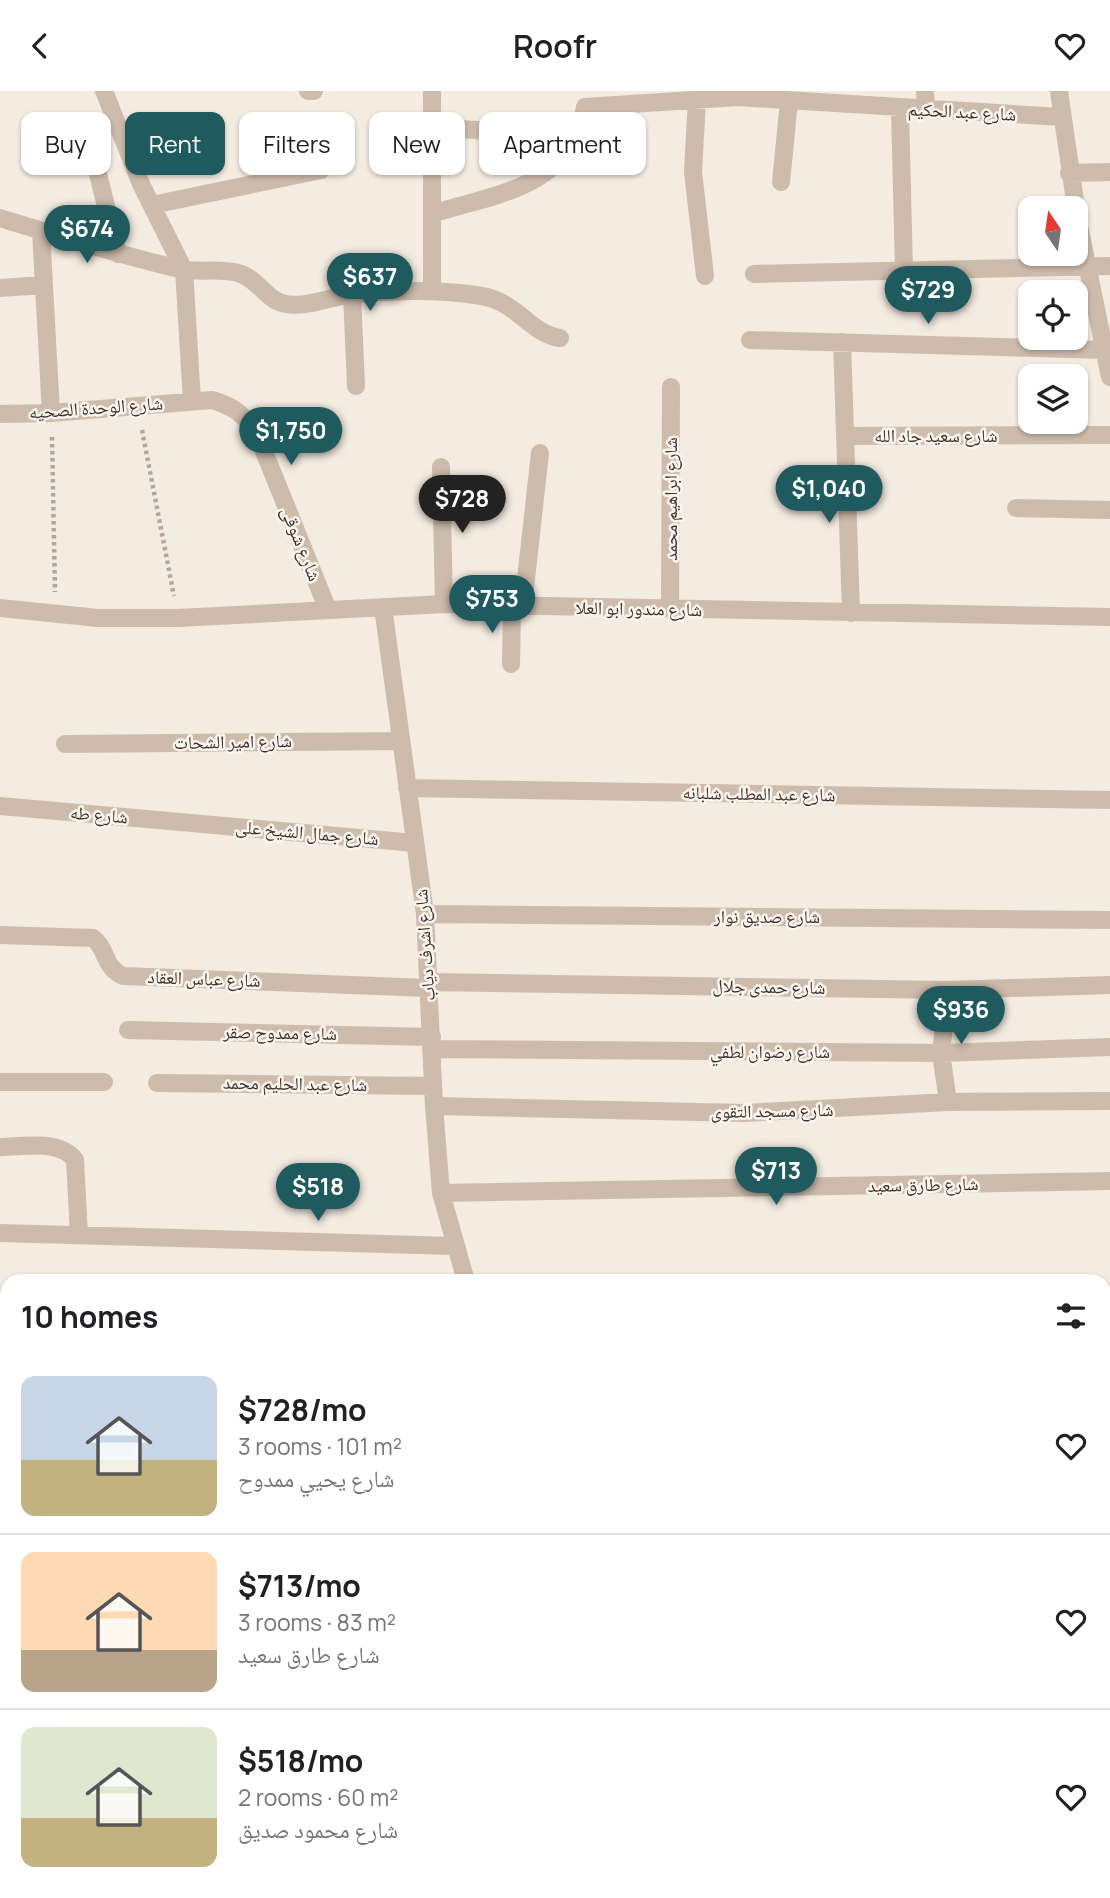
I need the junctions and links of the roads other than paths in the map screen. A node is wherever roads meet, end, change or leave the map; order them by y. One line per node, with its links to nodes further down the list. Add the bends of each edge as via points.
1 (104, 91): 23 (street)
2 (308, 91): 3 (street)
3 (314, 91)
4 (432, 91): 13 (street)
5 (925, 91): 12 (street)
6 (1059, 91): 14 (street)
7 (738, 94): 9 (street, شارع عبد الحكيم); 10 (street, شارع عبد الحكيم)
8 (585, 99): 9 (street, شارع عبد الحكيم)
9 (696, 99): 34 (street, via 692,172)
10 (789, 101): 11 (street, شارع عبد الحكيم); 21 (street)
11 (900, 109): 12 (street, شارع عبد الحكيم); 32 (street)
12 (926, 110): 14 (street, شارع عبد الحكيم)
13 (432, 112)
14 (1060, 117): 16 (street)
15 (1110, 172): 16 (street)
16 (1069, 173): 22 (street)
17 (98, 175): 27 (street)
18 (297, 175): 23 (street)
19 (432, 175): 24 (street)
20 (543, 175): 24 (street, via 526,186)
21 (781, 181)
22 (1073, 196)
23 (152, 205): 31 (street)
24 (432, 214): 37 (street)
25 (0, 218): 26 (street)
26 (41, 231): 27 (street); 35 (street)
27 (118, 254): 31 (street)
28 (1087, 266): 32 (street); 42 (street)
29 (1088, 266): 30 (street)
30 (1110, 266)
31 (184, 270): 38 (street, via 248,276 275,301 288,305); 46 (street)
32 (904, 271): 33 (street)
33 (754, 274)
34 (705, 276)
35 (44, 285): 36 (street); 47 (street)
36 (0, 288)
37 (432, 290): 38 (street); 39 (street, via 485,297 513,307 540,331)
38 (352, 294): 44 (street)
39 (559, 338)
40 (750, 341): 41 (street)
41 (842, 342): 42 (street); 50 (street)
42 (1105, 351): 43 (street)
43 (1110, 377)
44 (356, 386)
45 (671, 387): 60 (street, شارع ابراهيم محمد)
46 (192, 401): 47 (street, شارع الوحدة الصحيه); 59 (street, شارع شوقى, via 230,405 246,417)
47 (51, 413): 48 (street, شارع الوحدة الصحيه)
48 (0, 414)
49 (1110, 435): 50 (street, شارع سعيد جاد الله)
50 (846, 436): 61 (street)
51 (540, 453): 56 (street)
52 (441, 467): 55 (street)
53 (1016, 508): 54 (street)
54 (1110, 510)
55 (444, 604): 56 (street, شارع مندور ابو العلا); 57 (street, شارع مندور ابو العلا)
56 (517, 606): 60 (street, شارع مندور ابو العلا); 63 (street)
57 (383, 607): 59 (street, شارع مندور ابو العلا); 64 (street, شارع اشرف دياب)
58 (0, 608): 59 (street, شارع مندور ابو العلا, via 178,618)
59 (328, 610)
60 (670, 610): 61 (street, شارع مندور ابو العلا)
61 (851, 613): 62 (street, شارع مندور ابو العلا)
62 (1110, 617)
63 (510, 664)
64 (401, 741): 65 (street, شارع امير الشحات); 66 (street, شارع اشرف دياب)
65 (65, 744)
66 (407, 788): 67 (street, شارع عبد المطلب شلبانه); 70 (street, شارع اشرف دياب)
67 (1110, 800)
68 (0, 806): 69 (street, شارع طه)
69 (199, 824): 70 (street, شارع جمال الشيخ على)
70 (415, 843): 71 (street, شارع اشرف دياب)
71 (425, 914): 72 (street, شارع صديق نوار); 74 (street, شارع اشرف دياب)
72 (1110, 920)
73 (0, 935): 74 (street, شارع عباس العقاد, via 93,938 113,972 123,976)
74 (428, 985): 76 (street, شارع حمدى جلال); 78 (street, شارع اشرف دياب)
75 (1110, 985): 76 (street, شارع حمدى جلال)
76 (948, 990): 80 (street)
77 (128, 1030): 78 (street, شارع ممدوح صقر)
78 (431, 1043): 80 (street, شارع رضوان لطفي); 84 (street, شارع اشرف دياب)
79 (1110, 1047): 80 (street, شارع رضوان لطفي)
80 (941, 1053): 86 (street)
81 (0, 1082): 82 (street)
82 (104, 1082)
83 (157, 1083): 84 (street, شارع عبد الحليم محمد)
84 (433, 1086): 87 (street, شارع اشرف دياب)
85 (1110, 1101): 86 (street, شارع مسجد التقوى)
86 (948, 1102): 87 (street, شارع مسجد التقوى, via 744,1113)
87 (434, 1107): 90 (street, شارع اشرف دياب)
88 (0, 1147): 92 (street, via 53,1147 70,1153 75,1160)
89 (1110, 1181): 90 (street, شارع طارق سعيد)
90 (441, 1193): 93 (street, شارع اشرف دياب)
91 (0, 1233): 92 (street)
92 (79, 1235): 93 (street)
93 (454, 1246): 94 (street, شارع اشرف دياب)
94 (464, 1274)

